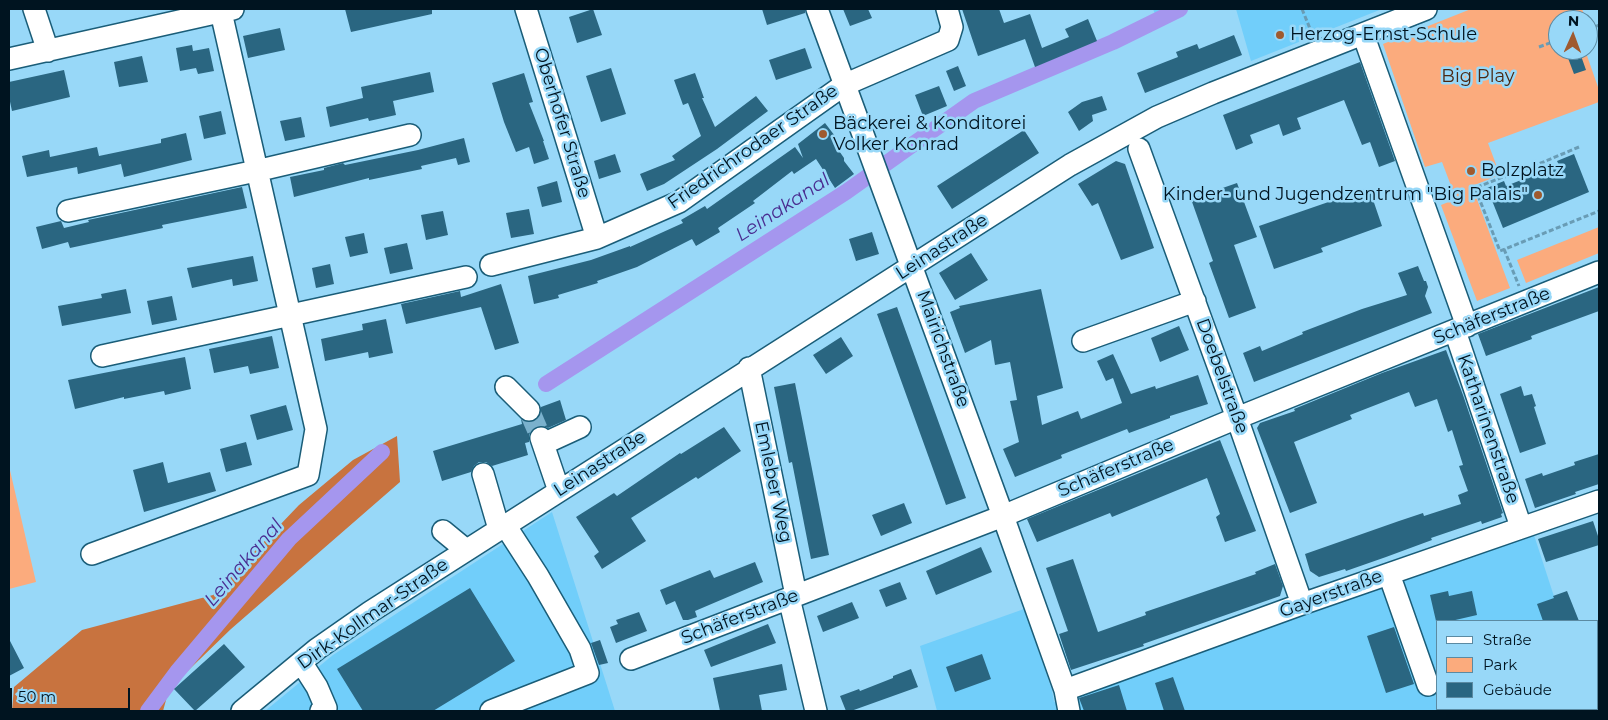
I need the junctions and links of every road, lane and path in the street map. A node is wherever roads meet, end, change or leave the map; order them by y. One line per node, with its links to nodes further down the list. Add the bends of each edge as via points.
1 (34, 9): 11 (street)
2 (526, 9): 21 (street, Oberhofer Straße)
3 (817, 9): 14 (street, Mairichstraße)
4 (947, 9): 14 (street, Friedrichrodaer Straße, via 952,27 948,40)
5 (1302, 9): 12 (path)
6 (1426, 9): 8 (street, Leinastraße)
7 (227, 10): 11 (street); 18 (street)
8 (1363, 34): 12 (street, Leinastraße); 30 (street, Katharinenstraße)
9 (1548, 44): 10 (path)
10 (1539, 47)
11 (48, 51): 13 (street)
12 (1319, 51): 24 (street, Leinastraße, via 1132,130 1070,165)
13 (9, 59)
14 (844, 85): 21 (street, Friedrichrodaer Straße, via 679,202); 24 (street, Mairichstraße)
15 (410, 135): 18 (street)
16 (1580, 147): 22 (path, via 1475,188 1500,251)
17 (1138, 149): 27 (street, Doebelstraße)
18 (256, 170): 19 (street); 29 (street)
19 (68, 211)
20 (1599, 211): 22 (path)
21 (597, 238): 23 (street, Friedrichrodaer Straße)
22 (1504, 250): 28 (path)
23 (491, 265)
24 (913, 266): 33 (street, Leinastraße); 41 (street, Mairichstraße)
25 (1599, 272): 28 (street, Schäferstraße)
26 (466, 276): 29 (street)
27 (1195, 301): 31 (street); 36 (street, Doebelstraße)
28 (1526, 302): 30 (street, Schäferstraße)
29 (290, 315): 32 (street); 46 (street, via 316,429 308,475)
30 (1461, 329): 36 (street, Schäferstraße); 42 (street, Katharinenstraße)
31 (1083, 341)
32 (102, 356)
33 (749, 368): 39 (street, Leinastraße); 48 (street, Emleber Weg)
34 (506, 386): 35 (street)
35 (529, 410)
36 (1237, 418): 41 (street, Schäferstraße); 49 (street, Doebelstraße)
37 (580, 427): 39 (street, via 542,441)
38 (483, 474): 44 (street)
39 (559, 491): 44 (street, Leinastraße)
40 (1599, 501): 42 (street, Gayerstraße)
41 (1003, 516): 48 (street, Schäferstraße); 53 (street, Mairichstraße)
42 (1521, 527): 47 (street, Gayerstraße)
43 (443, 531): 45 (street)
44 (496, 531): 45 (street, Dirk-Kollmar-Straße); 56 (street, via 538,576 580,649 588,673)
45 (466, 550): 51 (street, Dirk-Kollmar-Straße, via 343,630)
46 (92, 554)
47 (1389, 574): 49 (street, Gayerstraße); 52 (street)
48 (792, 597): 50 (street, Schäferstraße); 57 (street, Emleber Weg)
49 (1302, 604): 53 (street, Gayerstraße)
50 (631, 659)
51 (301, 662): 54 (street, via 318,687); 55 (street, Dirk-Kollmar-Straße)
52 (1428, 685)
53 (1065, 690): 58 (street, Mairichstraße)
54 (325, 710)
55 (242, 711)
56 (491, 711)
57 (816, 711)
58 (1069, 711)

